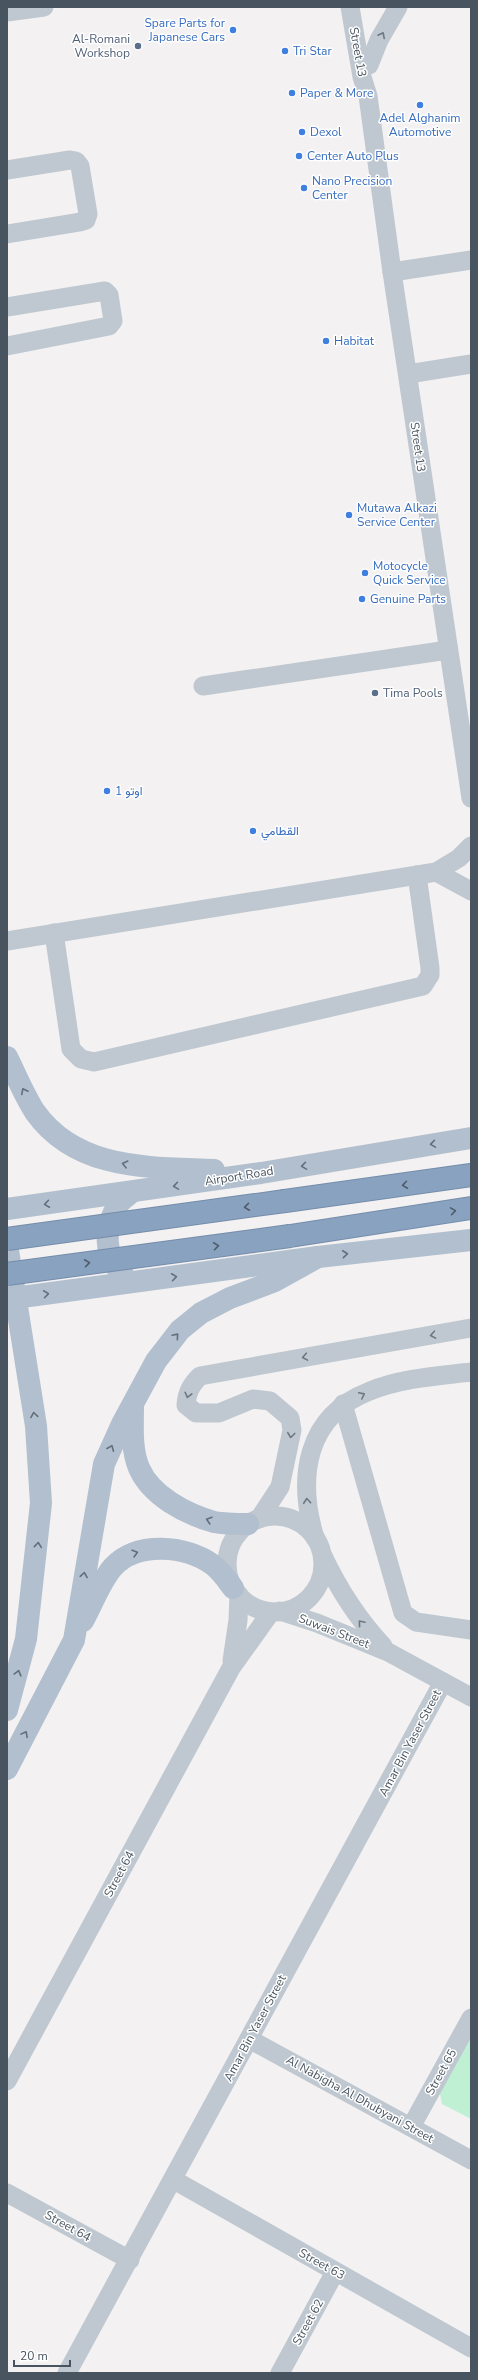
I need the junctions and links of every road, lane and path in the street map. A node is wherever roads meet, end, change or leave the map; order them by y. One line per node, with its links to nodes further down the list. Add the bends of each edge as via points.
1 (44, 7): 5 (street)
2 (350, 7): 7 (street, Street 13, via 362,77)
3 (361, 7): 6 (street, Street 13)
4 (398, 7): 6 (street, one-way to 4, via 379,40)
5 (7, 12)
6 (369, 65): 7 (street, Street 13)
7 (368, 96): 11 (street, Street 13)
8 (7, 170): 9 (street, via 76,161 80,166 88,214 86,220 80,222)
9 (7, 234)
10 (471, 260): 11 (street)
11 (392, 272): 15 (street, Street 13)
12 (7, 307): 13 (street, via 105,291 109,295 112,321 109,326)
13 (7, 346)
14 (471, 364): 15 (street)
15 (408, 374): 16 (street, Street 13)
16 (448, 650): 17 (street); 18 (street, Street 13)
17 (203, 686)
18 (471, 798)
19 (471, 846): 20 (street, via 459,858)
20 (436, 872): 21 (street); 22 (street)
21 (417, 875): 23 (street); 23 (street, via 430,968 430,975 423,986 94,1062 81,1060 71,1049)
22 (471, 890)
23 (54, 933): 24 (street)
24 (7, 941)
25 (7, 1057): 27 (main road, one-way to 25, via 132,1166 92,1156 63,1139 35,1112)
26 (471, 1138): 27 (main road, Airport Road, one-way to 27)
27 (261, 1173): 29 (main road, Airport Road, one-way to 29)
28 (471, 1175): 32 (highway, one-way to 32, bridge)
29 (132, 1192): 31 (main road, Airport Road, one-way to 31); 37 (main road, via 118,1204 110,1220 107,1238 110,1255 119,1271)
30 (471, 1208): 36 (highway, one-way to 30, bridge, via 290,1236)
31 (7, 1209)
32 (7, 1239)
33 (471, 1240): 35 (main road, one-way to 33)
34 (7, 1244): 38 (main road)
35 (318, 1257): 37 (main road, one-way to 35); 41 (main road, one-way to 35, via 156,1361 192,1319 230,1298 296,1271)
36 (7, 1274)
37 (132, 1283): 38 (main road, one-way to 37)
38 (11, 1299): 53 (main road, one-way to 38, via 26,1639 41,1503 36,1426)
39 (471, 1328): 43 (street, one-way to 43, via 200,1376 186,1394 186,1405 196,1413 219,1413 253,1399 270,1401 290,1418 292,1430 280,1487)
40 (471, 1372): 42 (street, one-way to 40, via 370,1391 404,1381)
41 (133, 1402): 43 (main road, one-way to 41, via 216,1522 186,1512 159,1493 147,1481 134,1451); 48 (main road, one-way to 41, via 104,1464)
42 (343, 1404): 44 (street, one-way to 42, via 308,1513 306,1486 310,1451 322,1425); 47 (street, via 403,1613 416,1622)
43 (253, 1522): 44 (street, via 272,1516 297,1521 308,1529); 45 (street, via 236,1537 228,1553 228,1571)
44 (317, 1542): 46 (street, via 322,1573 316,1588 304,1602); 49 (street, Suwais Street, one-way to 44, via 359,1620 336,1584)
45 (236, 1592): 46 (street, via 253,1607); 48 (main road, one-way to 45, via 104,1579 121,1560 138,1552 159,1548 192,1554 213,1565); 50 (street, Street 64, via 237,1632)
46 (276, 1612): 49 (street, Suwais Street, via 324,1625); 50 (street, Street 64)
47 (471, 1630)
48 (74, 1640): 54 (main road, one-way to 48)
49 (388, 1652): 51 (street, Suwais Street)
50 (231, 1668): 57 (street, Street 64)
51 (443, 1682): 52 (street, Suwais Street); 56 (street, Amar Bin Yaser Street)
52 (471, 1697)
53 (7, 1710)
54 (7, 1769)
55 (471, 2018): 58 (street, Street 65)
56 (249, 2039): 58 (street, Al Nabigha Al Dhubyani Street); 60 (street, Amar Bin Yaser Street)
57 (7, 2081)
58 (411, 2127): 59 (street, Al Nabigha Al Dhubyani Street)
59 (471, 2160)
60 (174, 2180): 62 (street, Amar Bin Yaser Street); 63 (street, Street 63)
61 (7, 2193): 62 (street, Street 64)
62 (130, 2260): 65 (street, Amar Bin Yaser Street)
63 (336, 2272): 64 (street, Street 63); 66 (street, Street 62)
64 (471, 2348)
65 (67, 2373)
66 (280, 2373)

